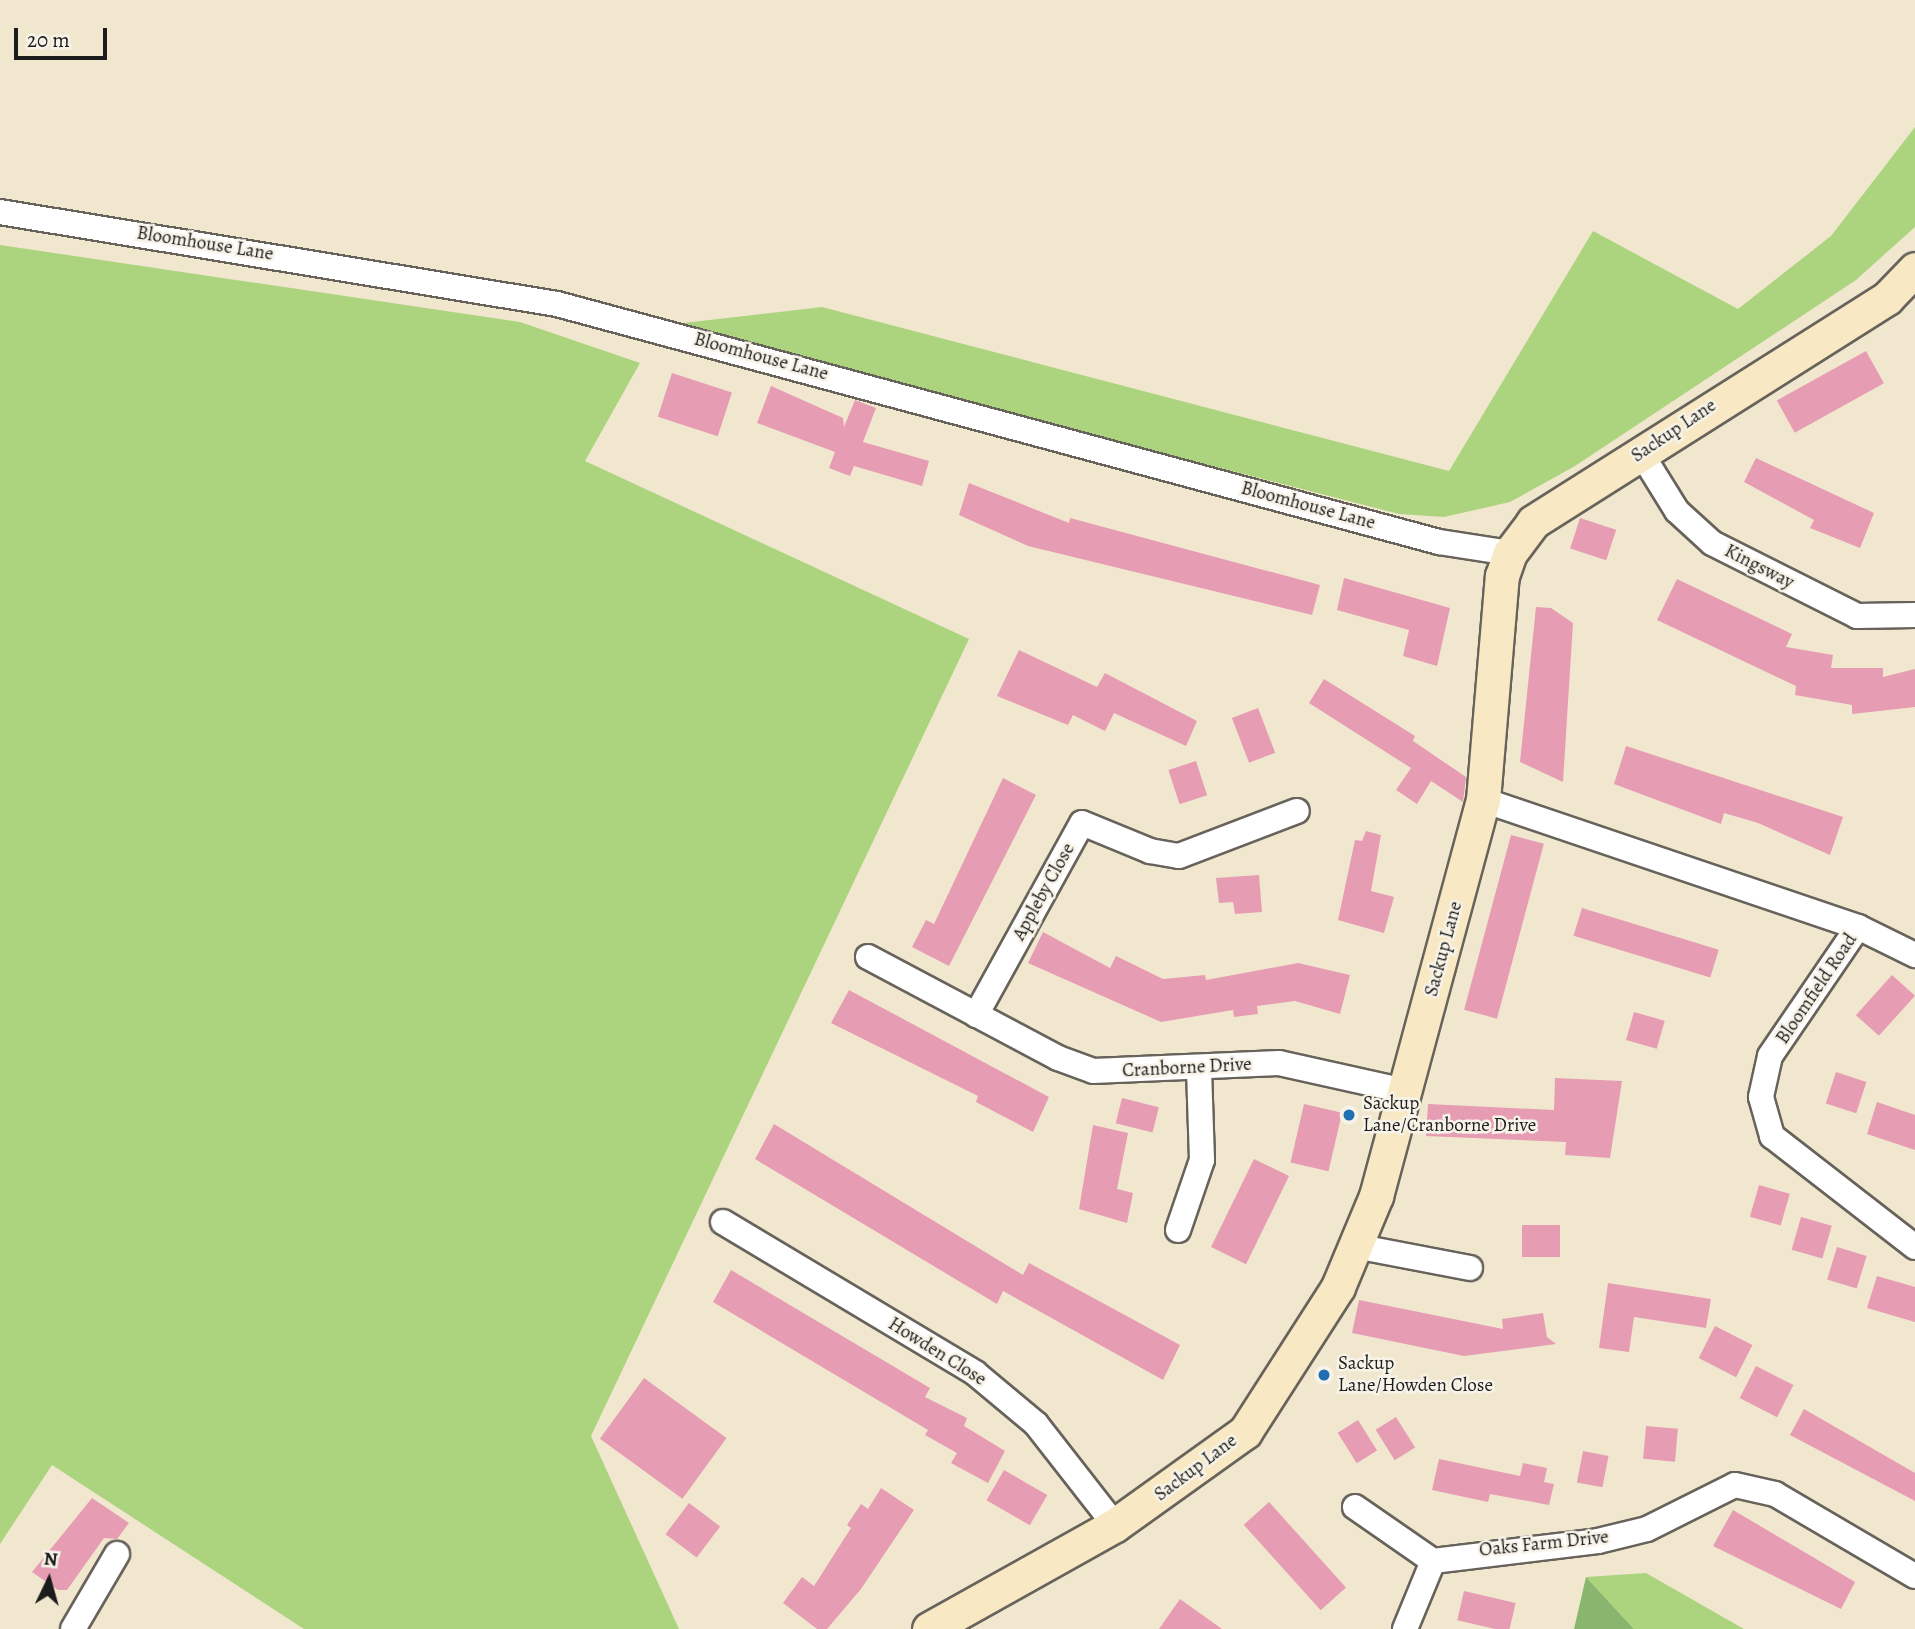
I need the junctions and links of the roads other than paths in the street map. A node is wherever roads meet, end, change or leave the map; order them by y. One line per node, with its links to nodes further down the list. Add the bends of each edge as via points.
1 (0, 212): 4 (street, Bloomhouse Lane, via 557,304 1439,542)
2 (1915, 270): 3 (street, Sackup Lane, via 1887,298)
3 (1641, 453): 4 (street, Sackup Lane, via 1533,522); 5 (street, Kingsway, via 1677,511 1712,543 1857,616)
4 (1510, 554): 6 (street, Sackup Lane, via 1502,576)
5 (1915, 615)
6 (1483, 800): 8 (street, Bloomfield Road); 13 (street, Sackup Lane)
7 (1297, 811): 11 (street, Appleby Close, via 1179,856 1150,851 1082,823)
8 (1858, 927): 9 (street); 17 (street, Bloomfield Road, via 1770,1056 1761,1097 1772,1136)
9 (1915, 956)
10 (868, 957): 11 (street, Cranborne Drive)
11 (976, 1015): 12 (street, Cranborne Drive, via 1093,1071)
12 (1199, 1070): 13 (street, Cranborne Drive, via 1279,1063); 15 (street, via 1202,1160)
13 (1405, 1091): 16 (street, Sackup Lane)
14 (723, 1222): 20 (street, Howden Close, via 975,1373 1036,1424)
15 (1178, 1230)
16 (1355, 1246): 18 (street); 20 (street, Sackup Lane, via 1314,1332 1245,1432)
17 (1915, 1247)
18 (1470, 1268)
19 (1355, 1507): 22 (street)
20 (1115, 1525): 25 (street, Sackup Lane)
21 (117, 1555): 24 (street)
22 (1433, 1561): 23 (street, Oaks Farm Drive, via 1598,1541 1647,1529 1735,1485 1775,1494); 26 (street)
23 (1915, 1576)
24 (73, 1629)
25 (929, 1629)
26 (1405, 1629)

